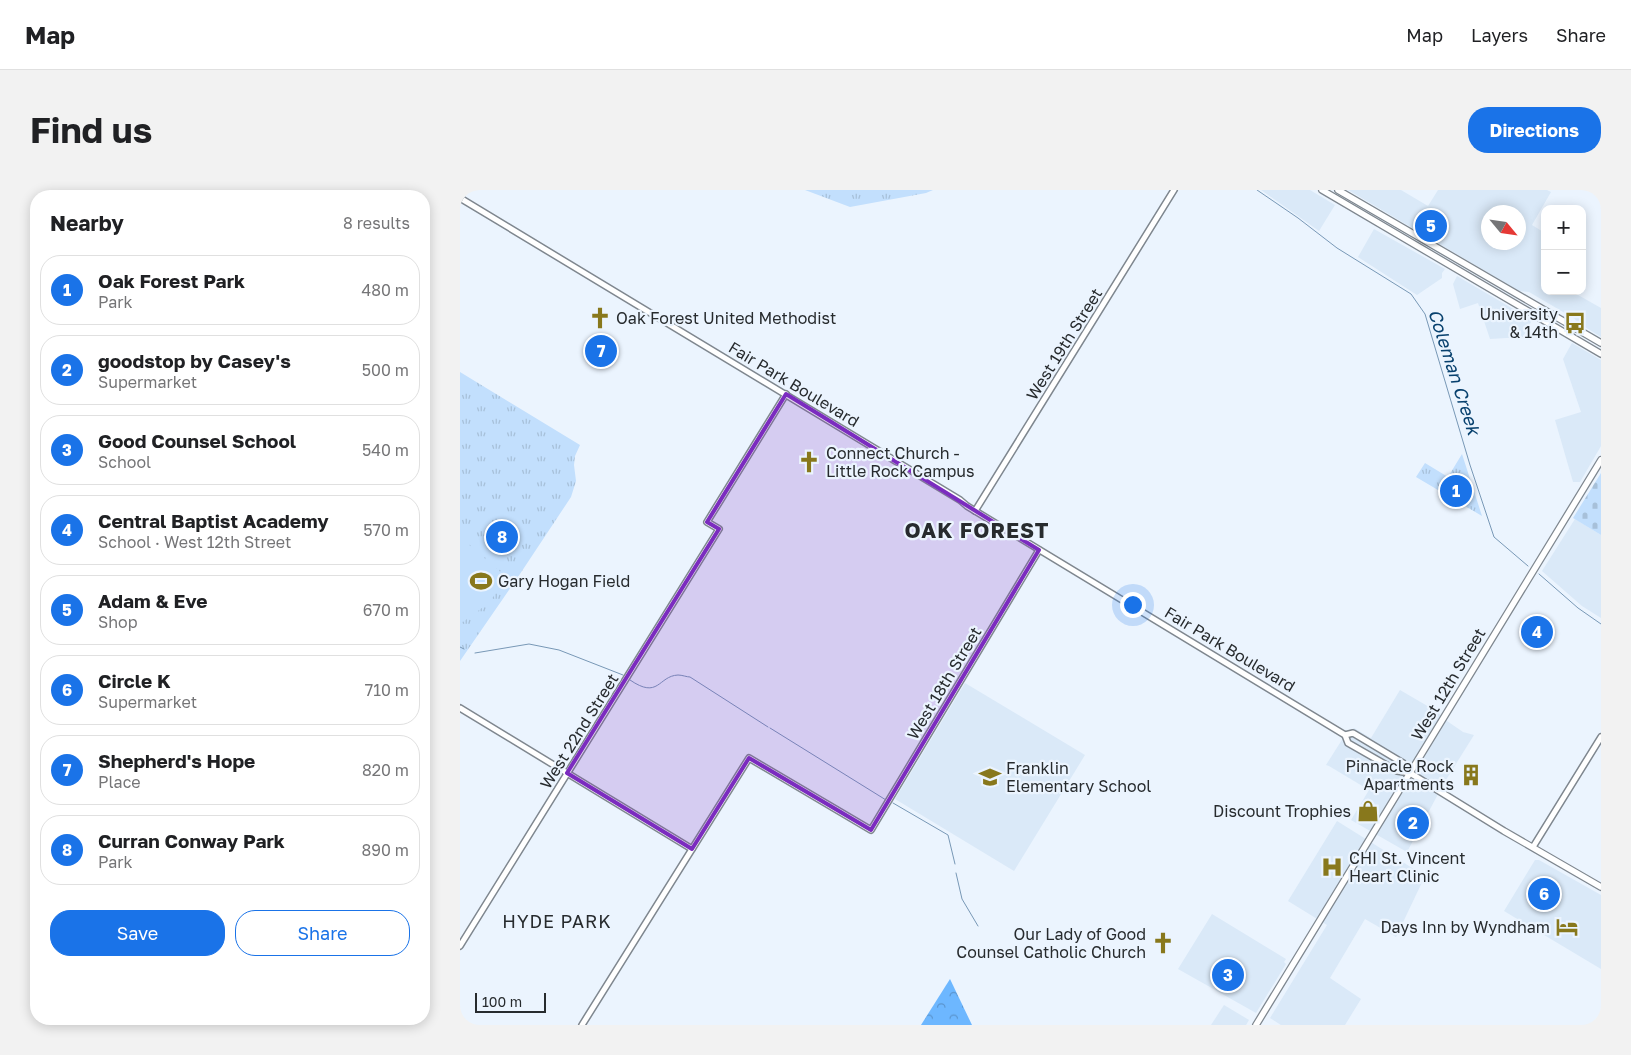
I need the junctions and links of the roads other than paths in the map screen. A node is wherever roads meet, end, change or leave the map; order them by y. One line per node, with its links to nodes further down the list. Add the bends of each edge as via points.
1 (1174, 190): 9 (street, West 19th Street)
2 (1322, 190): 6 (main road)
3 (1338, 190): 5 (main road)
4 (460, 198): 7 (street, Fair Park Boulevard)
5 (1601, 343)
6 (1601, 354)
7 (786, 394): 9 (street, Fair Park Boulevard); 14 (street, West 22nd Street, via 708,522 719,529)
8 (1601, 460): 15 (main road, West 12th Street)
9 (975, 511): 10 (street, Fair Park Boulevard)
10 (1040, 550): 12 (street, Fair Park Boulevard); 17 (street, West 18th Street, via 872,830 749,758)
11 (460, 708): 14 (street)
12 (1345, 735): 15 (street, Fair Park Boulevard, via 1348,743 1397,771); 15 (street, Fair Park Boulevard, via 1353,733 1403,763)
13 (1601, 737): 16 (street)
14 (567, 773): 17 (street); 19 (street, West 22nd Street)
15 (1410, 773): 16 (main road, Fair Park Boulevard); 21 (main road, West 12th Street)
16 (1533, 847): 18 (main road, Fair Park Boulevard)
17 (692, 848): 20 (street)
18 (1601, 887)
19 (460, 946)
20 (582, 1025)
21 (1256, 1025)

